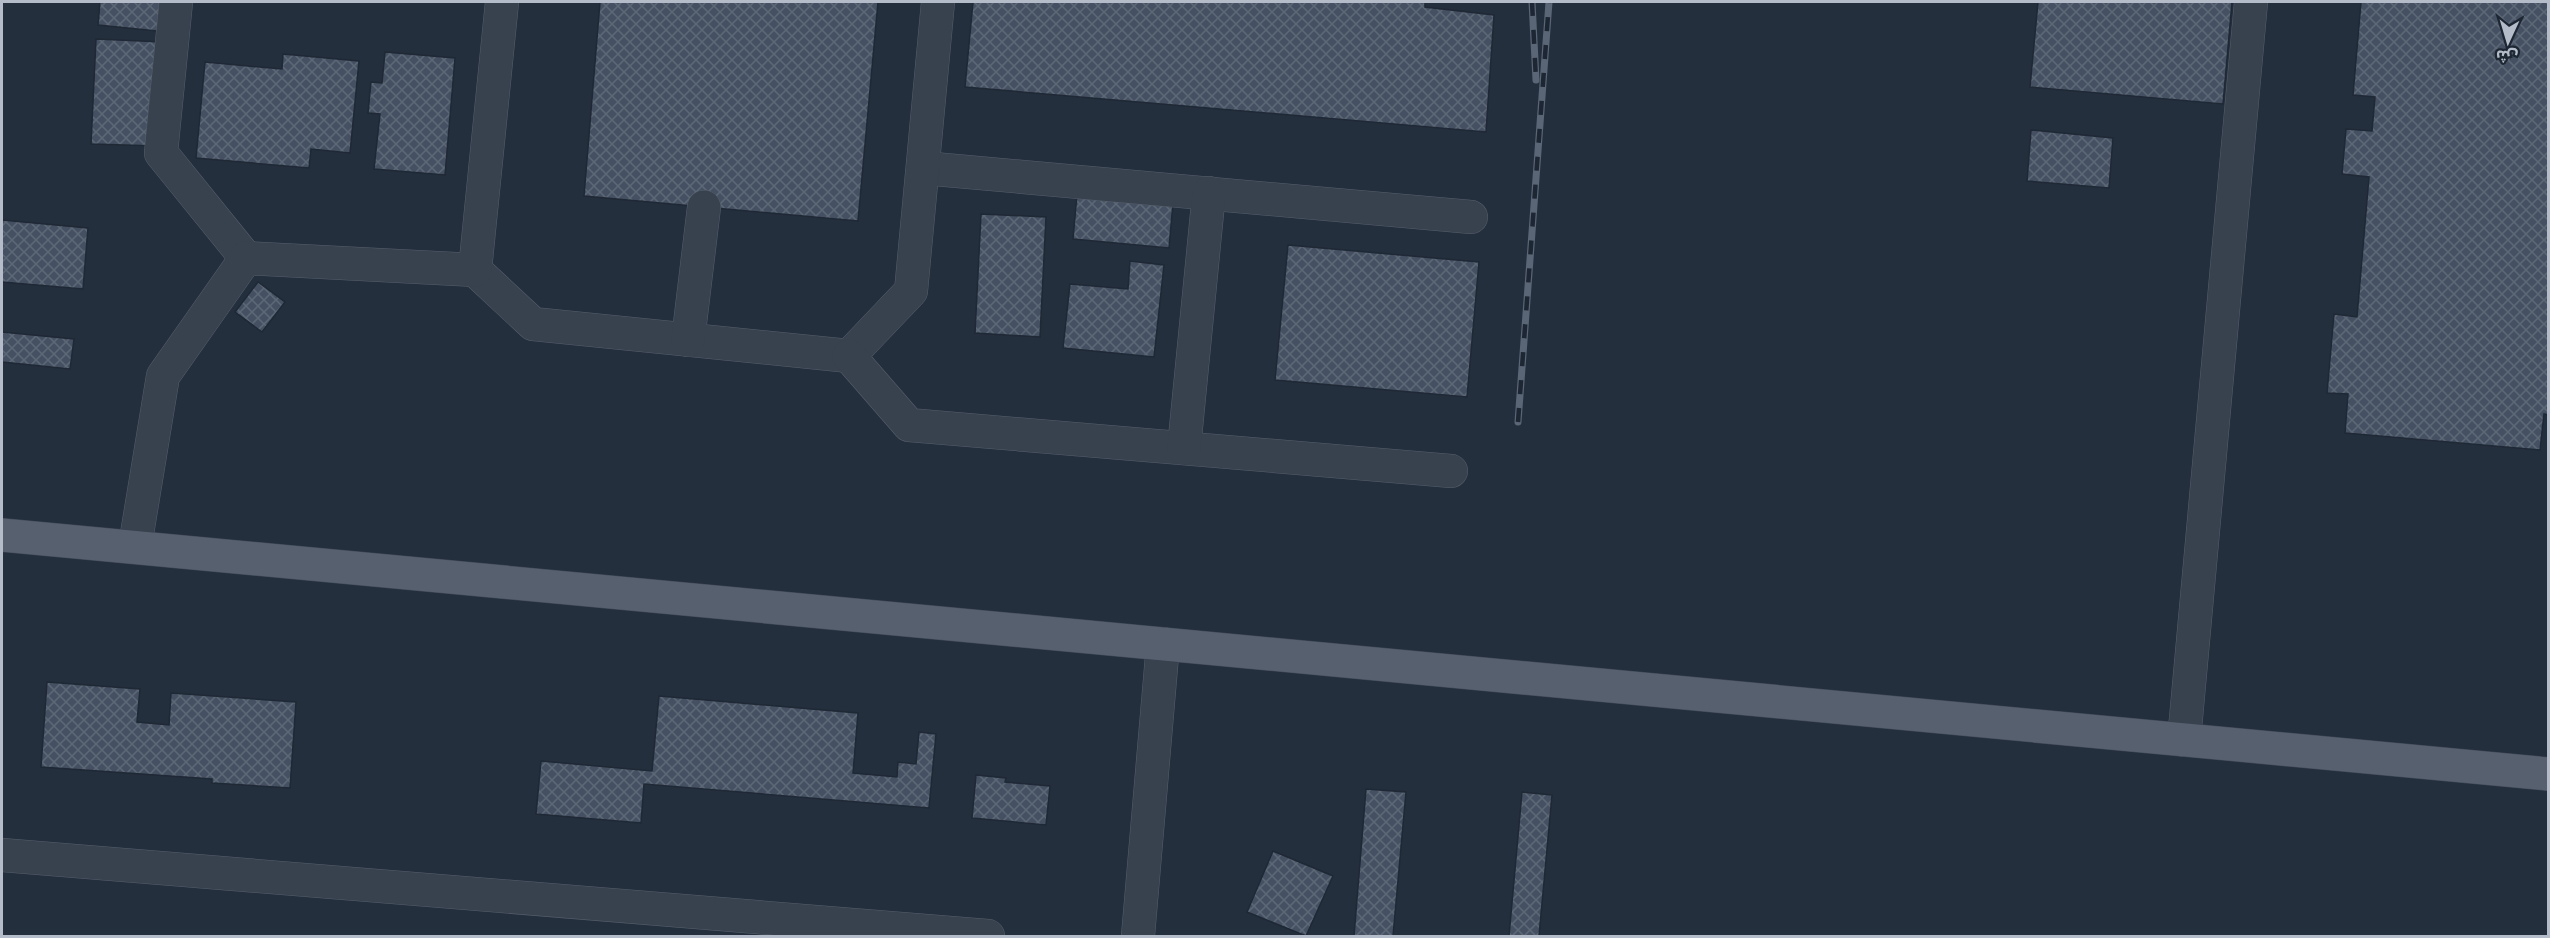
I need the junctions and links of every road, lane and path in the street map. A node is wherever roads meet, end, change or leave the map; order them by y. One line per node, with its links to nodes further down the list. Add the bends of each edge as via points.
1 (176, 2): 9 (street, via 160,153)
2 (502, 2): 10 (street)
3 (938, 2): 5 (street)
4 (2251, 2): 18 (street)
5 (923, 168): 6 (street); 12 (street, via 911,291)
6 (1209, 193): 8 (street); 13 (street)
7 (704, 207): 11 (street)
8 (1471, 216)
9 (246, 258): 10 (street); 16 (street, via 163,376)
10 (475, 270): 11 (street, via 533,324)
11 (688, 340): 12 (street)
12 (849, 356): 13 (street, via 909,425)
13 (1184, 448): 14 (street)
14 (1451, 471)
15 (2, 535): 16 (main road)
16 (135, 546): 17 (main road)
17 (1163, 645): 18 (main road); 22 (street)
18 (2184, 740): 19 (main road)
19 (2548, 774)
20 (2, 855): 21 (street)
21 (988, 936)
22 (1138, 936)

